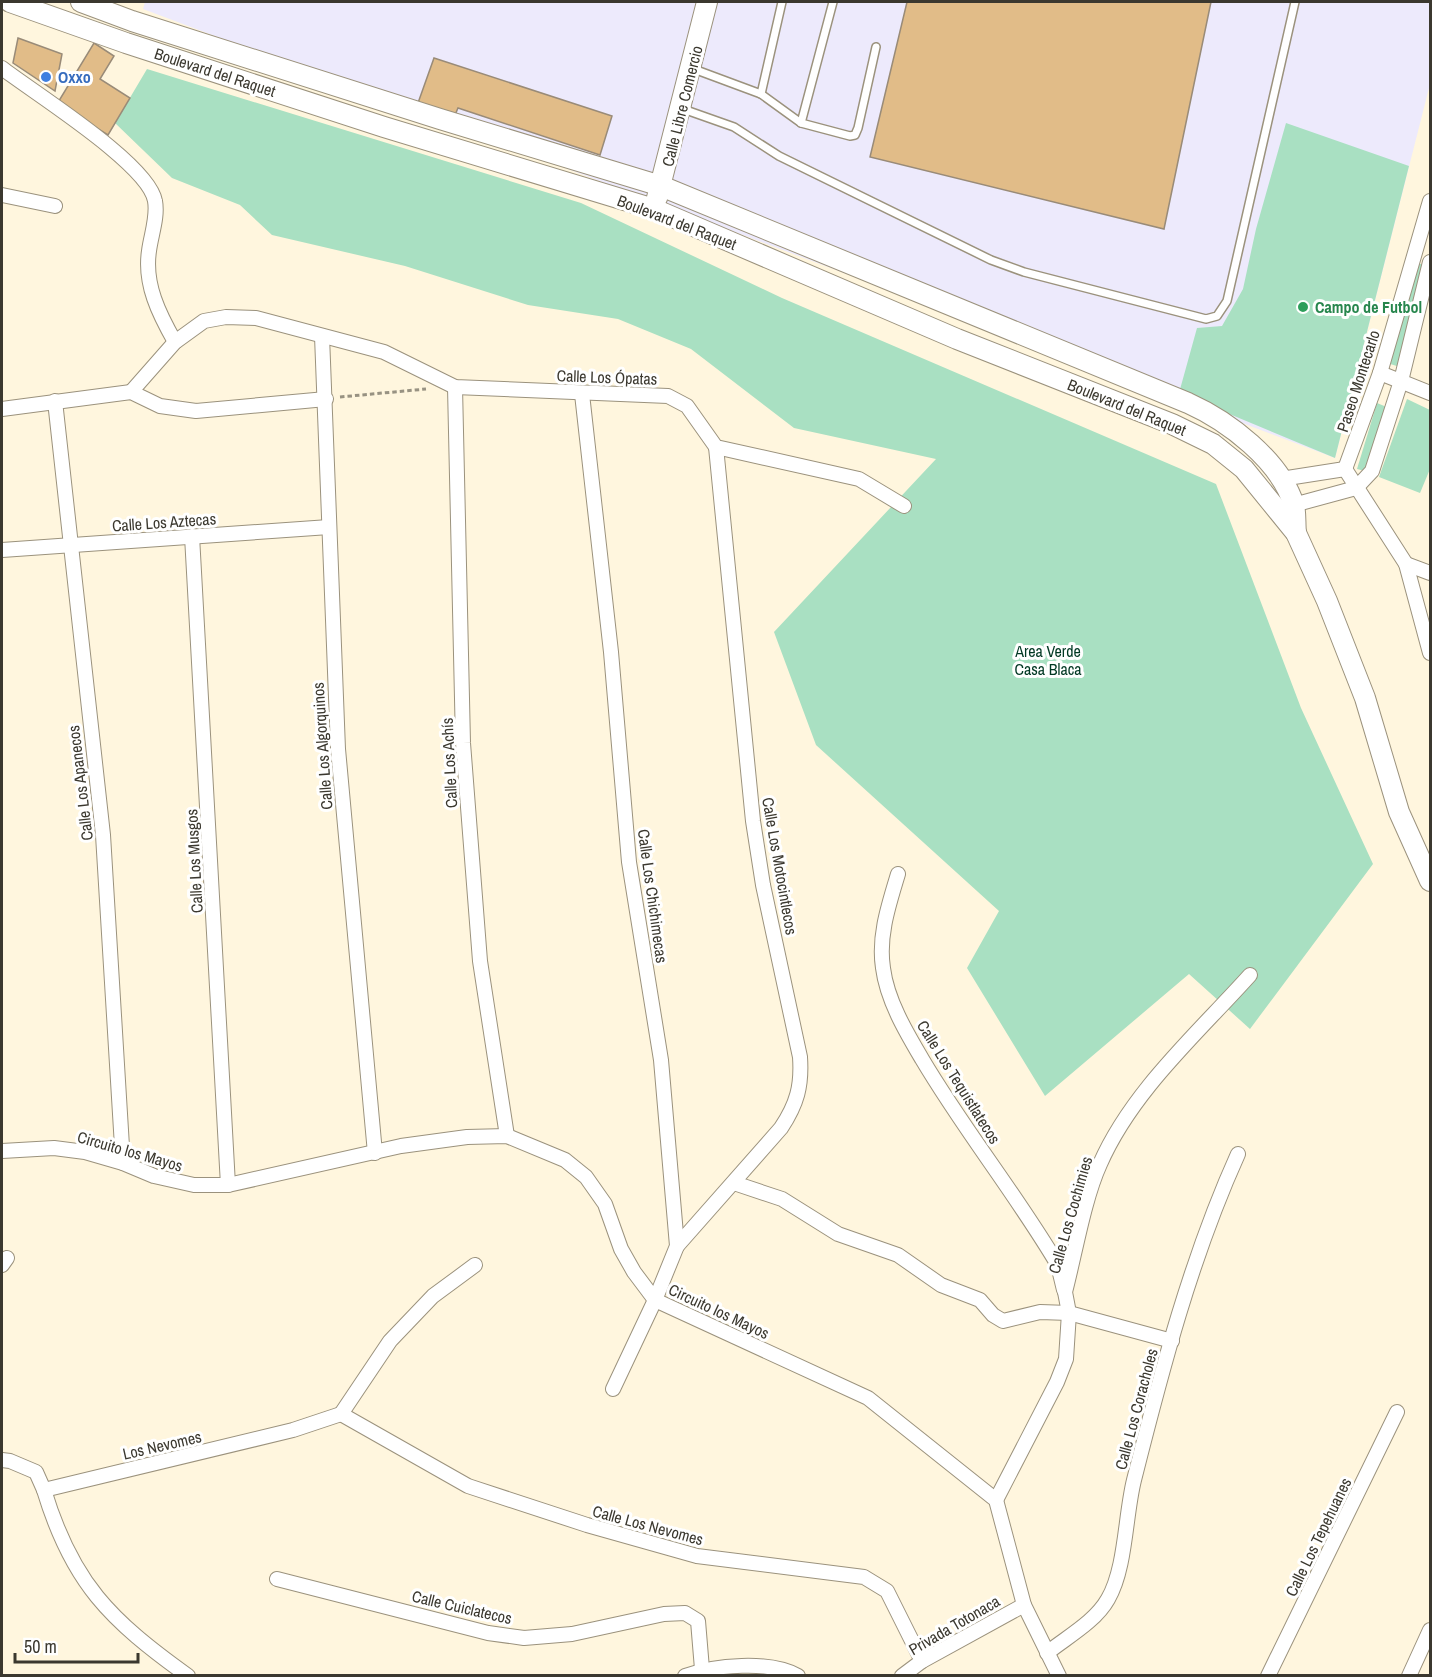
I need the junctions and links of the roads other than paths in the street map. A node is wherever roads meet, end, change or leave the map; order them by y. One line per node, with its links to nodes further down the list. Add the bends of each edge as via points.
1 (10, 2): 7 (street); 9 (street, Boulevard del Raquet)
2 (81, 2): 8 (street, Boulevard del Raquet)
3 (707, 2): 12 (street, Calle Libre Comercio)
4 (782, 2): 13 (lane)
5 (833, 2): 15 (lane)
6 (1295, 2): 14 (lane, via 1227,301 1217,316 1206,319 991,260 779,156 734,127)
7 (2, 14)
8 (132, 21): 9 (street); 16 (street, Boulevard del Raquet)
9 (126, 43): 20 (street, Boulevard del Raquet)
10 (876, 47): 15 (lane, via 855,135)
11 (2, 68): 26 (street, via 127,161 147,182 155,201 149,276 154,299)
12 (691, 68): 13 (lane); 14 (street, Calle Libre Comercio)
13 (761, 94): 15 (lane)
14 (681, 108): 16 (street, Calle Libre Comercio)
15 (801, 123)
16 (661, 186): 20 (street, Calle Libre Comercio); 23 (street, Boulevard del Raquet)
17 (2, 195): 19 (street)
18 (1431, 201): 21 (street, Paseo Montecarlo)
19 (55, 206)
20 (654, 209): 25 (street, Boulevard del Raquet)
21 (1425, 234): 27 (street, Paseo Montecarlo)
22 (1431, 262): 28 (street)
23 (966, 312): 25 (street); 36 (street, Boulevard del Raquet, via 1188,402)
24 (322, 336): 26 (street, Calle Los Ópatas, via 256,318 226,317 204,321); 29 (street, Calle Los Ópatas, via 384,352); 33 (street, Calle Los Algorquinos)
25 (957, 339): 37 (street, Boulevard del Raquet)
26 (175, 342): 30 (street, Calle Los Ópatas)
27 (1380, 373): 28 (street); 39 (street, Paseo Montecarlo)
28 (1401, 381): 31 (street); 41 (street, via 1372,471)
29 (454, 387): 32 (street, Calle Los Ópatas); 54 (street, Calle Los Achís, via 463,742 480,961)
30 (131, 392): 33 (street, via 160,406 196,411); 34 (street)
31 (1431, 393)
32 (582, 394): 38 (street, Calle Los Ópatas, via 668,396 687,406); 61 (street, Calle Los Chichimecas, via 630,862 661,1060)
33 (326, 399): 44 (street, Calle Los Algorquinos)
34 (55, 401): 35 (street); 46 (street, Calle Los Apanecos)
35 (2, 409)
36 (1226, 423): 37 (street); 40 (street, Boulevard del Raquet, via 1248,441)
37 (1213, 444): 43 (street, Boulevard del Raquet)
38 (716, 447): 42 (street, via 859,479); 59 (street, Calle Los Motocintlecos, via 753,821 802,1083 795,1107 781,1128)
39 (1345, 469): 40 (street); 41 (street)
40 (1281, 479): 43 (street, Boulevard del Raquet)
41 (1356, 488): 43 (street); 48 (street)
42 (904, 506)
43 (1285, 508): 52 (street, Boulevard del Raquet, via 1365,698 1399,812)
44 (328, 527): 45 (street, Calle Los Aztecas); 56 (street, Calle Los Algorquinos, via 338,749)
45 (192, 536): 46 (street, Calle Los Aztecas); 60 (street, Calle Los Musgos)
46 (69, 545): 47 (street, Calle Los Aztecas); 58 (street, Calle Los Apanecos, via 103,835)
47 (2, 550)
48 (1406, 564): 49 (street); 50 (street)
49 (1431, 573)
50 (1431, 653)
51 (898, 874): 63 (street, Calle Los Tequistlatecos, via 886,913 882,948 888,988 907,1033 938,1086 1058,1265)
52 (1431, 881)
53 (1250, 975): 63 (street, Calle Los Cochimies, via 1145,1090 1122,1124 1099,1165)
54 (507, 1136): 56 (street, Circuito los Mayos, via 434,1141); 64 (street, Circuito los Mayos, via 565,1160 586,1177 605,1204 621,1249)
55 (2, 1151): 58 (street, Circuito los Mayos, via 85,1152)
56 (375, 1152): 60 (street, Circuito los Mayos)
57 (1238, 1154): 66 (street, Calle Los Coracholes, via 1208,1221)
58 (123, 1163): 60 (street, Circuito los Mayos, via 154,1176 194,1185)
59 (734, 1183): 61 (street, Calle Los Motocintlecos); 65 (street, via 782,1199 838,1234 898,1255 940,1285 980,1300 1003,1321 1040,1312)
60 (228, 1185)
61 (677, 1246): 64 (street, Calle Los Chichimecas)
62 (475, 1265): 69 (street, via 433,1296 390,1341)
63 (1065, 1292): 65 (street, Calle Los Cochimies)
64 (655, 1300): 67 (street, Calle Los Chichimecas); 72 (street, Circuito los Mayos, via 868,1398)
65 (1069, 1313): 66 (street); 72 (street, Calle Los Cochimies, via 1066,1359 1060,1375)
66 (1172, 1341): 76 (street, Calle Los Coracholes, via 1131,1494 1116,1584 1098,1613)
67 (613, 1389)
68 (1397, 1412): 84 (street, Calle Los Tepehuanes)
69 (341, 1414): 71 (street, Los Nevomes, via 293,1430); 77 (street, Calle Los Nevomes, via 468,1486 587,1525 697,1556 864,1577 887,1591)
70 (2, 1461): 71 (street, via 36,1472)
71 (44, 1490): 79 (street, via 57,1533 94,1594 145,1645)
72 (996, 1500): 74 (street)
73 (277, 1579): 78 (street, Calle Cuiclatecos, via 488,1633 525,1638 572,1634 663,1614 685,1613 698,1622)
74 (1024, 1605): 76 (street); 77 (street, Privada Totonaca)
75 (1431, 1630): 85 (street)
76 (1047, 1653): 83 (street)
77 (922, 1661): 82 (street, Privada Totonaca)
78 (702, 1669): 80 (street); 81 (street, via 772,1668)
79 (188, 1676)
80 (685, 1676)
81 (798, 1676)
82 (902, 1676)
83 (1059, 1676)
84 (1268, 1676)
85 (1409, 1676)

